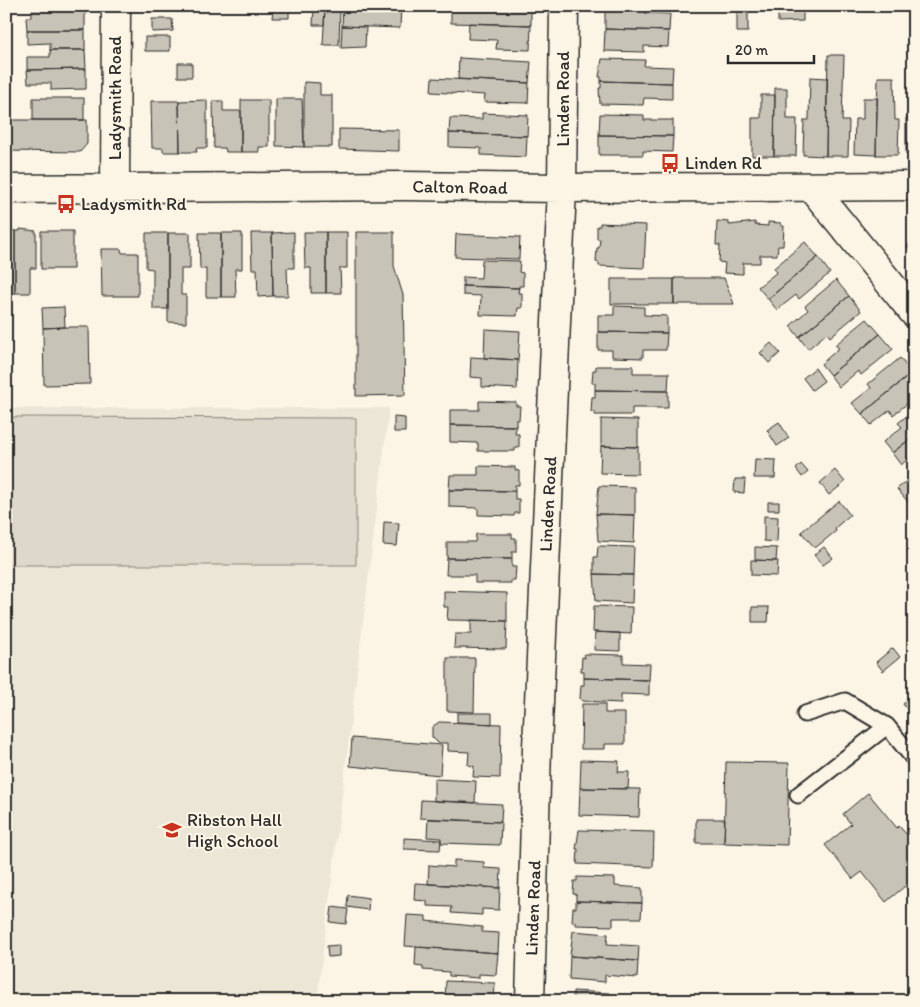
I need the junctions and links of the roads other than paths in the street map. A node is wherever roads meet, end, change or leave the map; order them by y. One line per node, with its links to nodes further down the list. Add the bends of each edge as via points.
1 (116, 6): 7 (street, Ladysmith Road)
2 (564, 6): 4 (street, Linden Road)
3 (914, 186): 5 (street, Calton Road)
4 (562, 188): 5 (street, Calton Road); 7 (street, Calton Road); 13 (street, Linden Road, via 537,747)
5 (812, 188): 8 (street)
6 (6, 189): 7 (street, Calton Road)
7 (115, 189)
8 (914, 313)
9 (805, 714): 10 (lane, via 845,701)
10 (887, 726): 11 (lane); 12 (lane)
11 (914, 759)
12 (798, 795)
13 (530, 1001)

